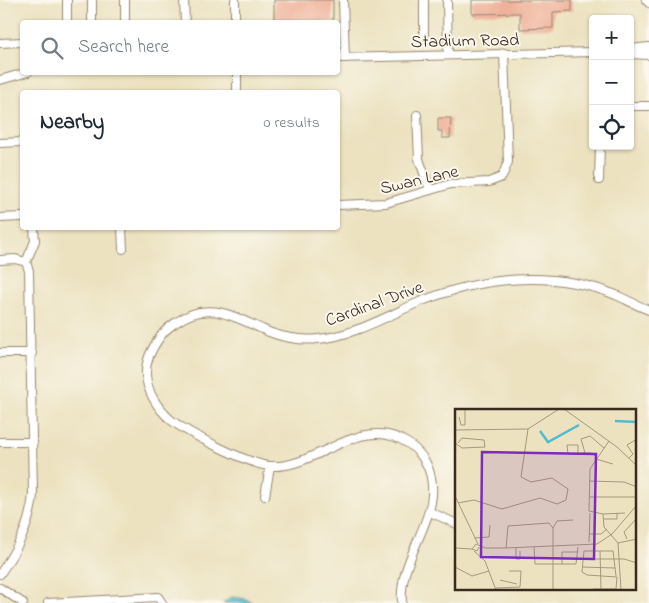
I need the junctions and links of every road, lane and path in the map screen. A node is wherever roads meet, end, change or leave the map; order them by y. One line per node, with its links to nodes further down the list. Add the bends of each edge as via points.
1 (67, 0): 11 (street)
2 (92, 0): 12 (street)
3 (125, 0): 13 (street)
4 (184, 0): 14 (street)
5 (235, 0): 15 (street)
6 (344, 0): 26 (street)
7 (424, 0): 16 (street)
8 (447, 0): 24 (street)
9 (646, 0): 10 (street)
10 (649, 3)
11 (67, 20)
12 (92, 20)
13 (125, 20)
14 (185, 20)
15 (236, 20)
16 (424, 34)
17 (0, 42): 18 (street)
18 (20, 42)
19 (649, 46): 20 (street)
20 (634, 48)
21 (589, 52): 22 (street, Stadium Road)
22 (504, 53): 24 (street, Stadium Road); 38 (street, Swan Lane, via 508,162 505,173 489,182 458,183)
23 (634, 54): 25 (street)
24 (448, 55): 26 (street, Stadium Road)
25 (649, 55)
26 (341, 58)
27 (20, 74): 29 (street)
28 (237, 75): 30 (street)
29 (0, 80)
30 (237, 90)
31 (634, 106): 32 (street)
32 (649, 106)
33 (417, 115): 38 (street, via 419,159)
34 (20, 142): 35 (street)
35 (0, 143)
36 (600, 150): 37 (street)
37 (599, 180)
38 (430, 190): 39 (street, Swan Lane, via 386,203)
39 (340, 205)
40 (20, 217): 41 (street)
41 (0, 218)
42 (34, 230): 46 (street, via 35,241)
43 (122, 230): 44 (street)
44 (123, 249)
45 (0, 260): 46 (street)
46 (26, 262): 49 (street)
47 (649, 310): 52 (street, Cardinal Drive, via 594,289 533,278 478,283 345,334 317,340 265,331 216,310 187,314 163,332 150,351 146,375 153,399 171,420 188,430 245,459)
48 (0, 353): 49 (street)
49 (32, 353): 51 (street)
50 (0, 442): 51 (street)
51 (33, 442): 56 (street, via 32,511 17,548)
52 (270, 466): 53 (street); 54 (street, Cardinal Drive, via 296,463 369,434 391,435 412,444 426,462 433,489)
53 (265, 496)
54 (430, 512): 55 (street); 63 (street, Cardinal Drive, via 414,545 401,589)
55 (455, 524)
56 (0, 574)
57 (0, 588): 59 (street)
58 (102, 601): 61 (street); 62 (street, via 158,597)
59 (23, 603)
60 (48, 603): 61 (street)
61 (60, 603)
62 (162, 603)
63 (402, 603)

